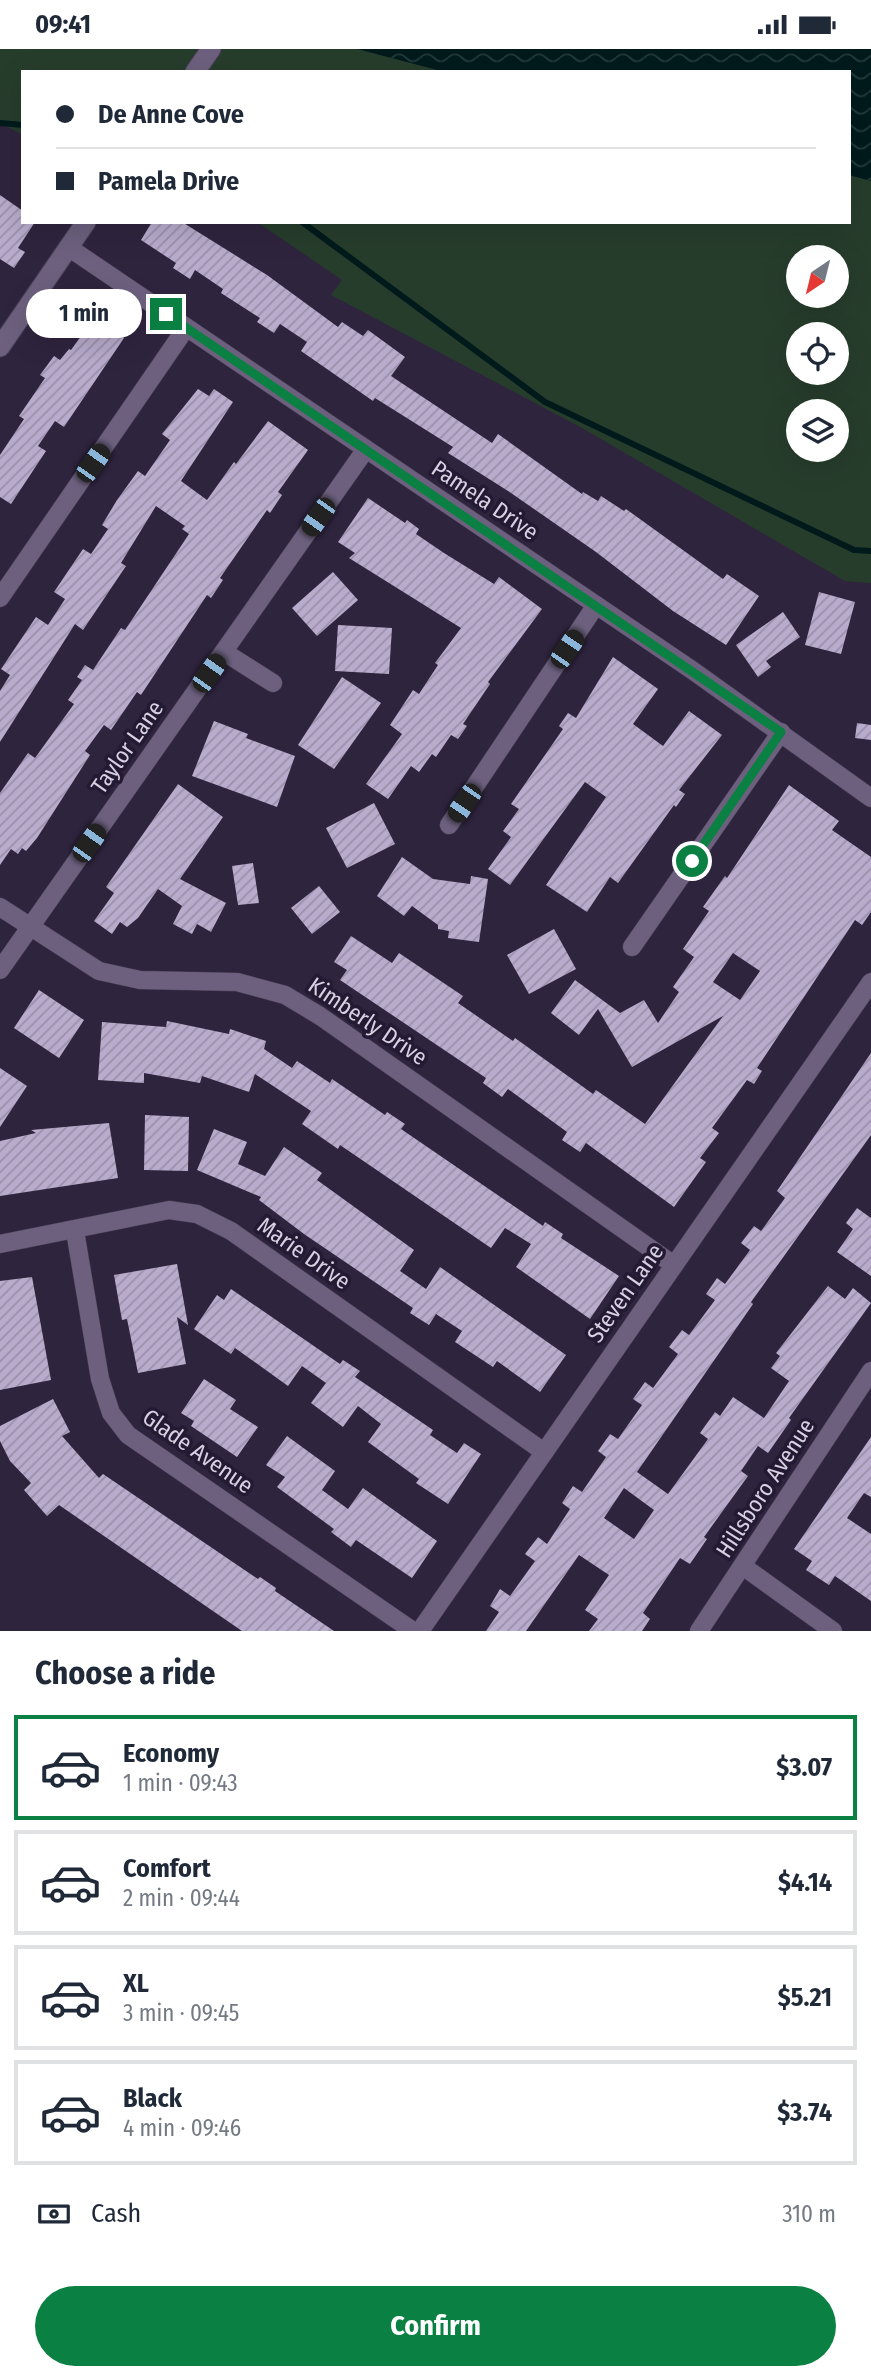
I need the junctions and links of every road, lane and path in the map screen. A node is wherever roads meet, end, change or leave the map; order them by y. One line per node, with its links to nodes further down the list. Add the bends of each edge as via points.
1 (211, 49): 2 (street)
2 (196, 70)
3 (85, 224): 4 (street)
4 (68, 247): 5 (street, Pamela Drive); 6 (street)
5 (186, 328): 7 (street, Pamela Drive); 8 (street)
6 (0, 347)
7 (366, 449): 9 (street, Pamela Drive); 10 (street, Taylor Lane)
8 (0, 598)
9 (596, 605): 12 (street, Pamela Drive); 14 (street)
10 (223, 652): 11 (street); 16 (street, Taylor Lane)
11 (273, 683)
12 (781, 732): 13 (street, Pamela Drive); 17 (street)
13 (871, 799)
14 (449, 825)
15 (0, 907): 16 (street, Kimberly Drive)
16 (30, 928): 18 (street, Taylor Lane); 22 (street, Kimberly Drive, via 99,971 140,979 237,982 285,995)
17 (632, 947)
18 (0, 970)
19 (871, 982): 22 (street, Steven Lane)
20 (75, 1231): 21 (street, Marie Drive); 24 (street, Marie Drive, via 169,1210 197,1214 231,1231); 26 (street, Glade Avenue, via 100,1379 111,1413 128,1435)
21 (0, 1244)
22 (674, 1265): 24 (street, Steven Lane)
23 (871, 1371): 25 (street, Hillsboro Avenue)
24 (544, 1452): 27 (street, Steven Lane)
25 (744, 1567): 28 (street, Hillsboro Avenue); 29 (street)
26 (413, 1631)
27 (420, 1631)
28 (699, 1631)
29 (833, 1631)

